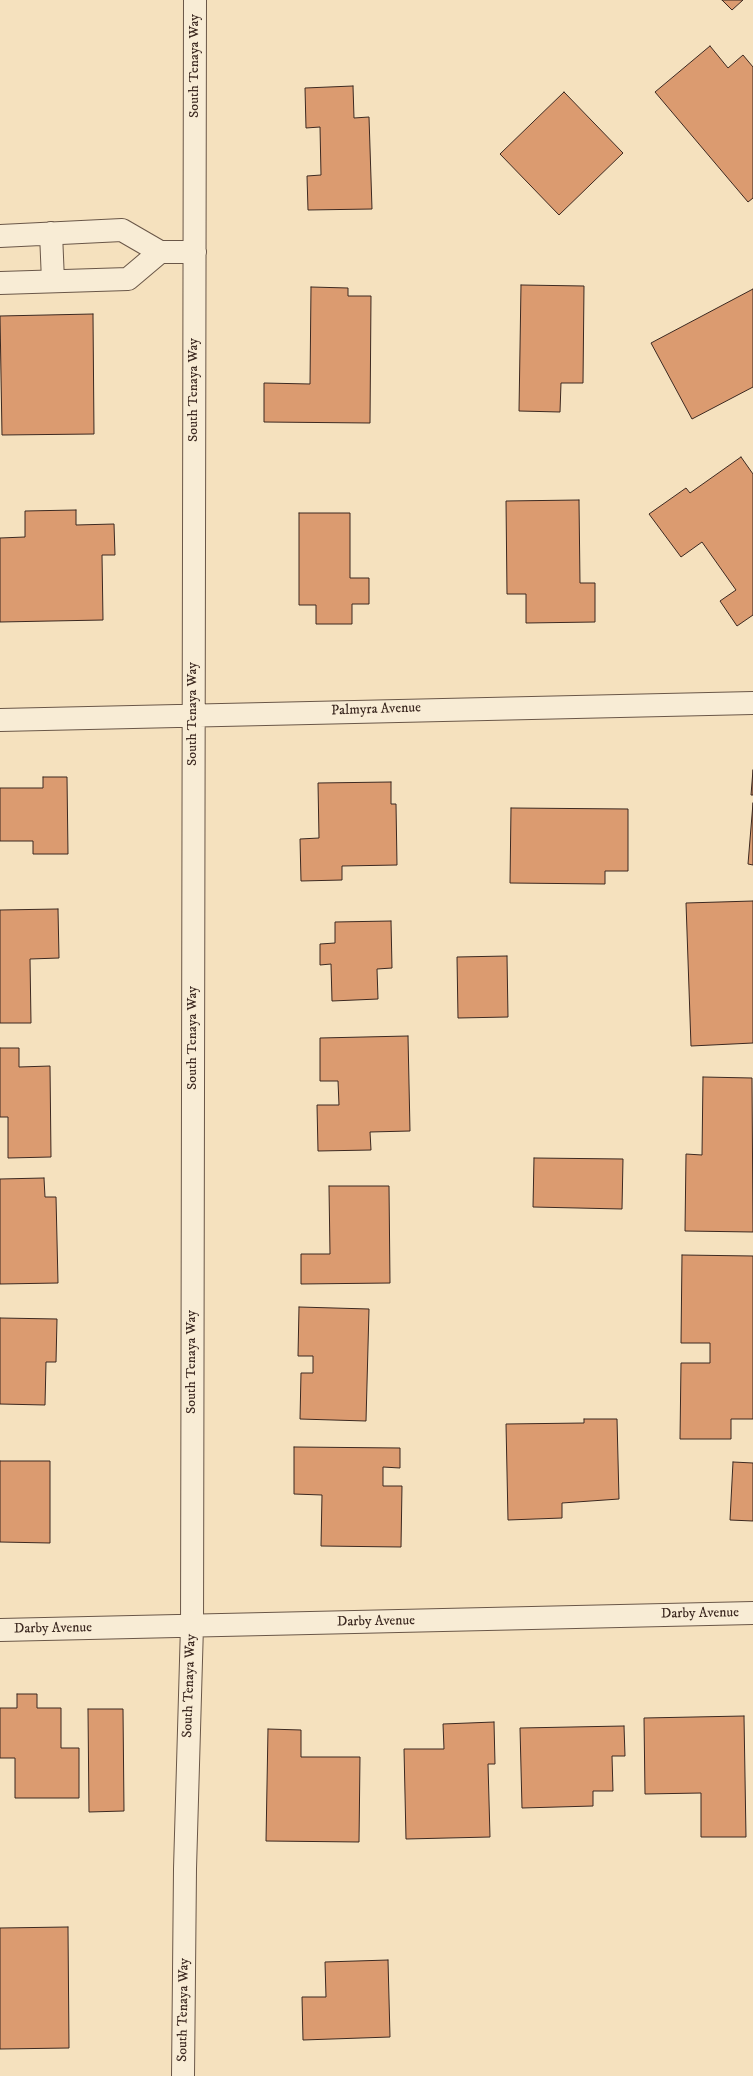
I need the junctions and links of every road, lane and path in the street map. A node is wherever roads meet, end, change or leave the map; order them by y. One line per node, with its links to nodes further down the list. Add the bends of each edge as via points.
1 (195, 0): 5 (street, South Tenaya Way)
2 (51, 234): 3 (street); 4 (street, via 122,230); 6 (street)
3 (0, 236)
4 (160, 252): 5 (street); 6 (street, via 128,279)
5 (195, 252): 9 (street, South Tenaya Way)
6 (53, 282): 7 (street)
7 (0, 283)
8 (753, 702): 9 (street, Palmyra Avenue)
9 (193, 716): 10 (street, Palmyra Avenue); 12 (street, South Tenaya Way)
10 (0, 720)
11 (753, 1613): 12 (street, Darby Avenue)
12 (192, 1626): 13 (street, Darby Avenue); 14 (street, South Tenaya Way, via 185,1869)
13 (0, 1630)
14 (183, 2076)

